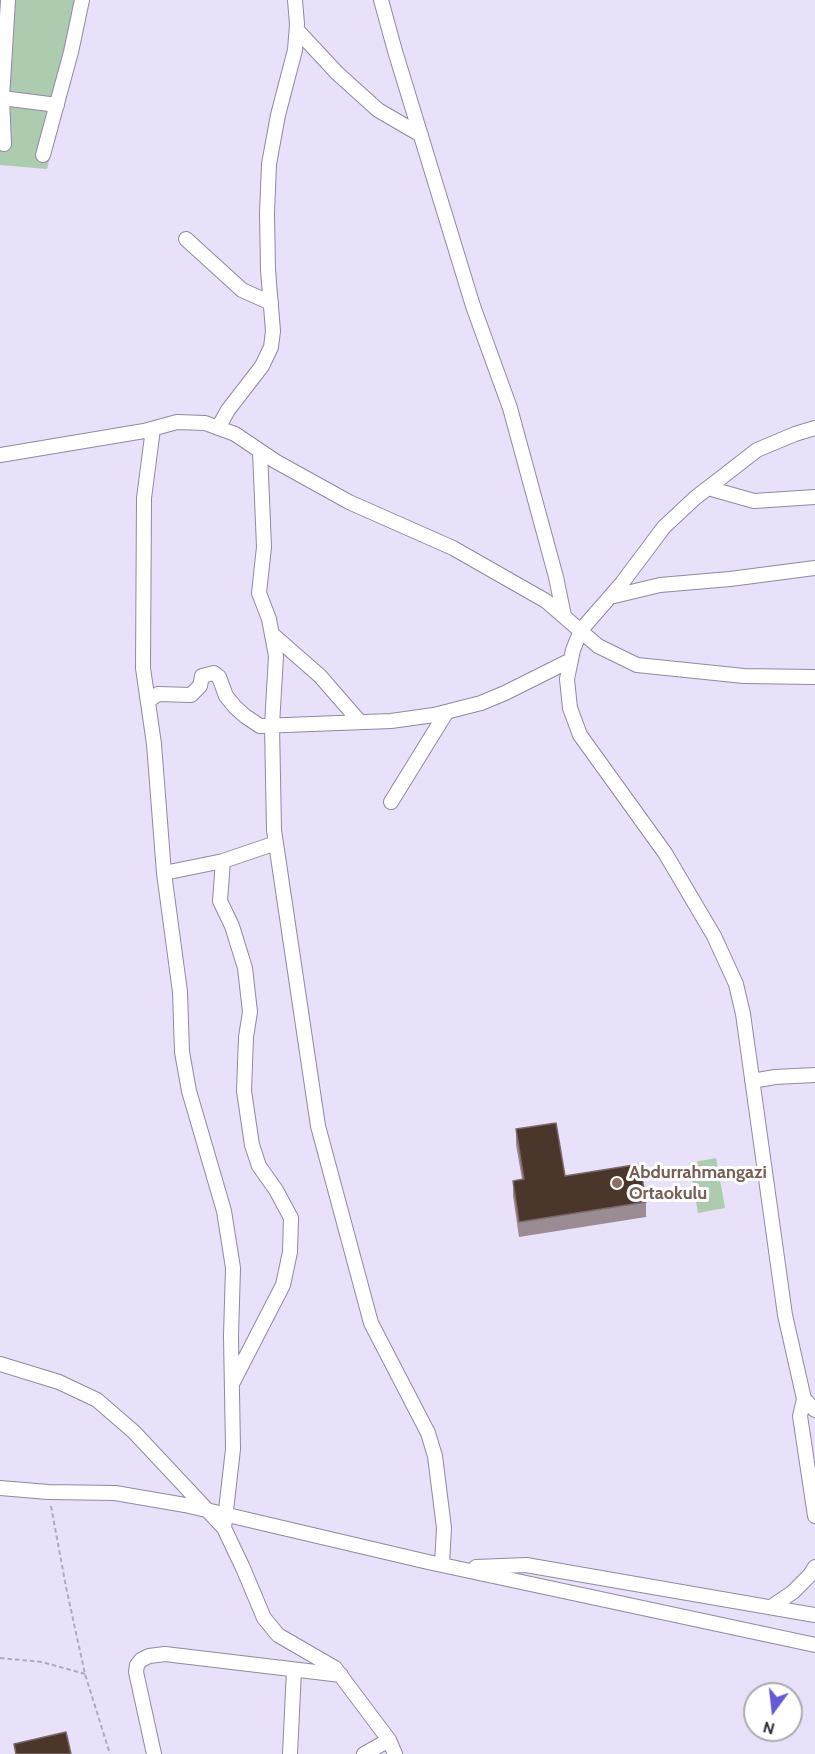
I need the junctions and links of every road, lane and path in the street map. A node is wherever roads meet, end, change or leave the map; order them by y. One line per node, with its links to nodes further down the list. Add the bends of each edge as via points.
1 (8, 0): 6 (street)
2 (82, 0): 7 (street)
3 (295, 0): 5 (street)
4 (381, 0): 8 (street)
5 (297, 30): 8 (street, via 378,110); 12 (street, via 296,50 269,164)
6 (1, 98): 7 (street); 9 (street)
7 (57, 105): 10 (street)
8 (420, 135): 22 (street, via 473,306 510,408)
9 (4, 144)
10 (43, 155)
11 (186, 239): 12 (street, via 242,290)
12 (271, 303): 13 (street, via 273,331 269,355)
13 (218, 428): 15 (street, via 205,423 177,422); 16 (street)
14 (815, 428): 18 (street, via 757,450)
15 (153, 429): 17 (street); 27 (street, via 144,498 142,668)
16 (260, 451): 22 (street, via 349,502 453,548 546,601); 24 (street, via 264,547 259,593)
17 (0, 455)
18 (708, 488): 19 (street, via 754,501); 21 (street, via 664,527)
19 (815, 497)
20 (815, 568): 21 (street, via 660,585)
21 (609, 597): 23 (street)
22 (564, 616): 23 (street)
23 (581, 630): 25 (street); 26 (street, via 598,646 638,665 744,676)
24 (272, 634): 29 (street, via 320,676); 30 (street, via 276,656)
25 (571, 660): 28 (street, via 505,693); 36 (street, via 567,694 580,735 665,853 730,968 743,1014)
26 (815, 677)
27 (147, 701): 30 (street, via 158,694 191,695 200,686 202,676 214,673 219,676 226,696 245,716 260,726); 34 (street)
28 (446, 713): 29 (street); 31 (street)
29 (360, 722): 30 (street)
30 (272, 725): 32 (street)
31 (391, 802)
32 (276, 843): 33 (street); 46 (street, via 318,1126 370,1323 428,1433 435,1456)
33 (222, 861): 34 (street); 38 (street, via 220,901 245,968 250,1012 244,1091 252,1145 259,1166 291,1218 290,1252 283,1285)
34 (164, 873): 38 (street, via 180,992 182,1052 189,1091 224,1211 233,1268)
35 (815, 1075): 36 (street)
36 (752, 1081): 39 (street, via 785,1315)
37 (0, 1364): 43 (street, via 59,1382 97,1400 134,1432)
38 (232, 1384): 45 (street, via 233,1449)
39 (804, 1399): 40 (street); 44 (street, via 800,1416)
40 (815, 1410)
41 (0, 1488): 42 (street)
42 (48, 1492): 43 (street, via 115,1493); 53 (path)
43 (207, 1510): 45 (street)
44 (815, 1516)
45 (225, 1521): 46 (street); 54 (street, via 264,1618 278,1635)
46 (448, 1566): 48 (street, via 526,1566); 50 (street)
47 (815, 1567): 48 (street, via 793,1592)
48 (771, 1607): 49 (street)
49 (815, 1615)
50 (815, 1645)
51 (0, 1658): 53 (path, via 42,1662)
52 (294, 1670): 54 (street); 57 (street, via 165,1654 141,1659 136,1672); 58 (street)
53 (85, 1674): 56 (path)
54 (341, 1675): 55 (street)
55 (389, 1740): 59 (street); 60 (street)
56 (110, 1754)
57 (154, 1754)
58 (290, 1754)
59 (364, 1754)
60 (395, 1754)

